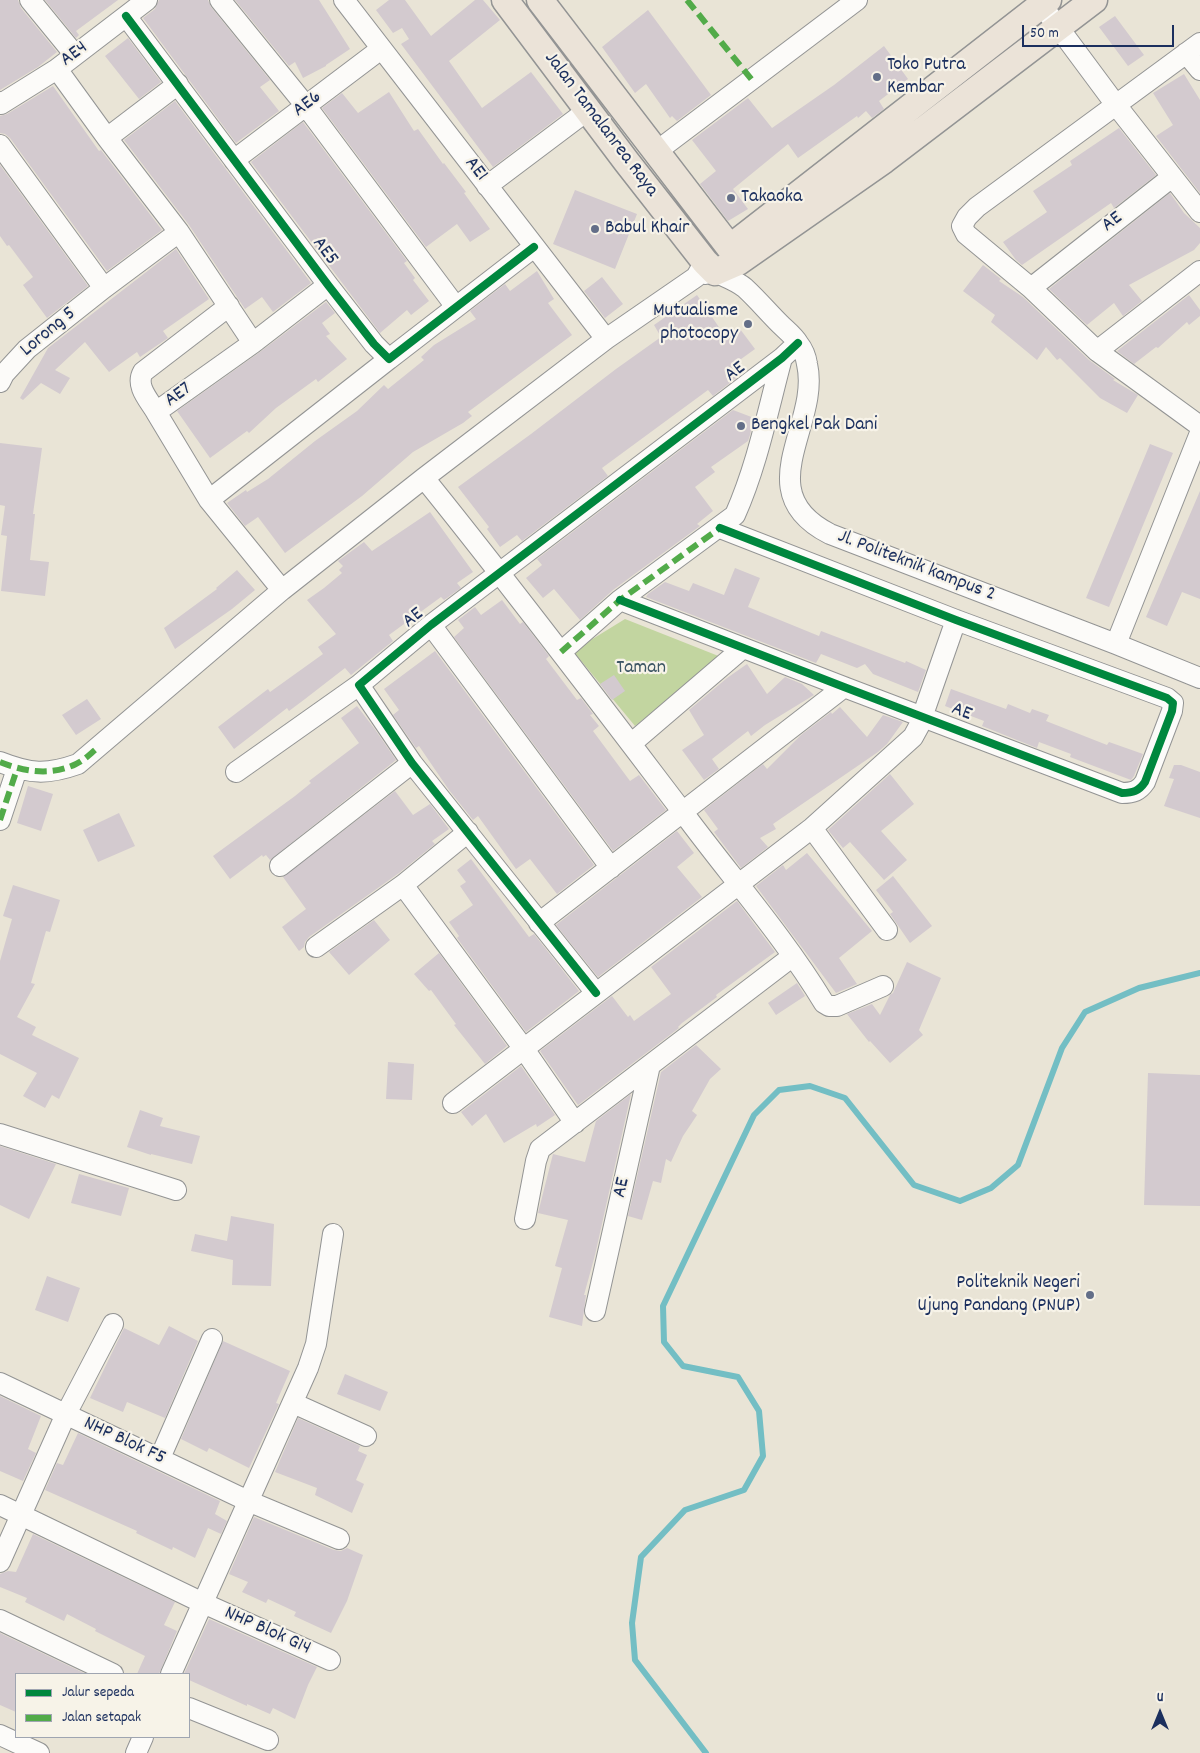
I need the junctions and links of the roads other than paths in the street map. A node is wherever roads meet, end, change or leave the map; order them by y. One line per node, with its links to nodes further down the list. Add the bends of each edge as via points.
1 (30, 0): 14 (street)
2 (147, 0): 10 (street, AE4)
3 (220, 0): 20 (street)
4 (344, 0): 13 (street, AE1)
5 (505, 0): 21 (main road, Jalan Tamalanrea Raya)
6 (540, 0): 24 (main road, Jalan Tamalanrea Raya)
7 (857, 0): 24 (street)
8 (1094, 0): 11 (main road)
9 (1042, 2): 11 (street); 31 (main road)
10 (126, 16): 14 (street, AE4); 17 (street, AE5)
11 (1058, 27): 19 (street); 31 (main road, via 884,160)
12 (1193, 48): 16 (street); 19 (street)
13 (381, 49): 20 (street, AE6); 27 (street, AE1)
14 (75, 55): 15 (street, AE4)
15 (57, 68): 18 (street, AE4); 22 (street)
16 (1200, 70)
17 (178, 84): 22 (street); 25 (street, AE5)
18 (0, 104)
19 (1116, 105): 26 (street); 35 (street, via 977,207 962,226 966,234)
20 (306, 106): 25 (street, AE6); 37 (street)
21 (588, 110): 27 (street); 31 (main road, Jalan Tamalanrea Raya)
22 (107, 138): 29 (street)
23 (0, 145): 34 (street)
24 (657, 151): 31 (main road, Jalan Tamalanrea Raya)
25 (234, 160): 33 (street, AE5)
26 (1172, 177): 28 (street); 35 (street, AE)
27 (487, 186): 30 (street, AE1)
28 (1200, 212)
29 (179, 232): 34 (street, Lorong 5); 36 (street)
30 (534, 247): 37 (street); 38 (street, AE1)
31 (717, 264): 38 (street); 39 (street)
32 (1200, 271): 41 (street)
33 (328, 285): 40 (street, AE7); 43 (street, AE5)
34 (104, 288): 44 (street, Lorong 5, via 27,349)
35 (1031, 288): 41 (street)
36 (229, 306): 40 (street); 45 (street, via 143,372 140,386)
37 (456, 307): 43 (street)
38 (606, 340): 48 (street)
39 (798, 342): 42 (street, AE); 56 (street, Jl. Politeknik kampus 2, via 807,362 809,388 790,462 790,484 796,504 807,518 830,534)
40 (252, 343): 45 (street, AE7)
41 (1097, 351): 46 (street)
42 (782, 358): 50 (street, AE, via 743,498 734,516); 51 (street, AE)
43 (389, 359): 49 (street)
44 (0, 382)
45 (156, 412): 49 (street, AE7)
46 (1200, 426)
47 (1200, 433): 56 (street)
48 (424, 478): 51 (street); 52 (street)
49 (209, 500): 52 (street, AE7)
50 (720, 528): 53 (street, AE); 54 (street)
51 (501, 573): 55 (street, AE); 58 (street)
52 (282, 590): 65 (street, via 78,764 59,771 39,772)
53 (620, 600): 57 (street, AE); 58 (street, AE)
54 (956, 620): 62 (street, AE); 62 (street, AE, via 1167,698 1172,703 1172,711 1142,788 1130,793)
55 (431, 625): 60 (street, AE); 72 (street, AE)
56 (1116, 644): 59 (street, Jl. Politeknik kampus 2)
57 (743, 648): 61 (street, AE); 63 (street)
58 (561, 652): 63 (street)
59 (1200, 678)
60 (359, 685): 64 (street); 66 (street, AE)
61 (844, 688): 62 (street, AE); 67 (street)
62 (922, 716): 69 (street, AE, via 913,738)
63 (632, 743): 67 (street)
64 (412, 764): 70 (street); 71 (street)
65 (9, 766): 68 (street)
66 (236, 772)
67 (683, 813): 72 (street); 74 (street)
68 (0, 820)
69 (812, 828): 74 (street, AE); 76 (street)
70 (468, 832): 73 (street); 75 (street)
71 (280, 866)
72 (611, 868): 75 (street)
73 (403, 885): 77 (street); 81 (street)
74 (738, 885): 78 (street); 80 (street, AE)
75 (539, 923): 80 (street)
76 (887, 930)
77 (316, 947)
78 (794, 956): 79 (street, via 829,1006); 82 (street)
79 (883, 986)
80 (596, 993): 81 (street, AE)
81 (524, 1049): 83 (street, AE); 84 (street)
82 (650, 1066): 84 (street); 89 (street, AE)
83 (453, 1103)
84 (575, 1123): 87 (street, via 540,1149)
85 (0, 1134): 86 (street)
86 (176, 1190)
87 (525, 1219)
88 (334, 1234): 93 (street, via 316,1344)
89 (595, 1311)
90 (113, 1324): 94 (street)
91 (212, 1339): 96 (street)
92 (0, 1383): 94 (street, NHP Blok F5)
93 (293, 1403): 95 (street); 97 (street)
94 (66, 1414): 96 (street, NHP Blok F5); 99 (street)
95 (366, 1436)
96 (160, 1458): 97 (street, NHP Blok F5)
97 (248, 1501): 100 (street, NHP Blok F5); 102 (street)
98 (0, 1505): 99 (street)
99 (21, 1514): 101 (street); 102 (street)
100 (339, 1539)
101 (0, 1562)
102 (203, 1603): 104 (street, NHP Blok G14); 106 (street)
103 (0, 1620): 105 (street)
104 (330, 1660)
105 (111, 1673)
106 (172, 1673)
107 (190, 1708): 110 (street)
108 (0, 1735): 111 (street)
109 (143, 1738): 112 (street)
110 (268, 1740)
111 (39, 1753)
112 (136, 1753)

